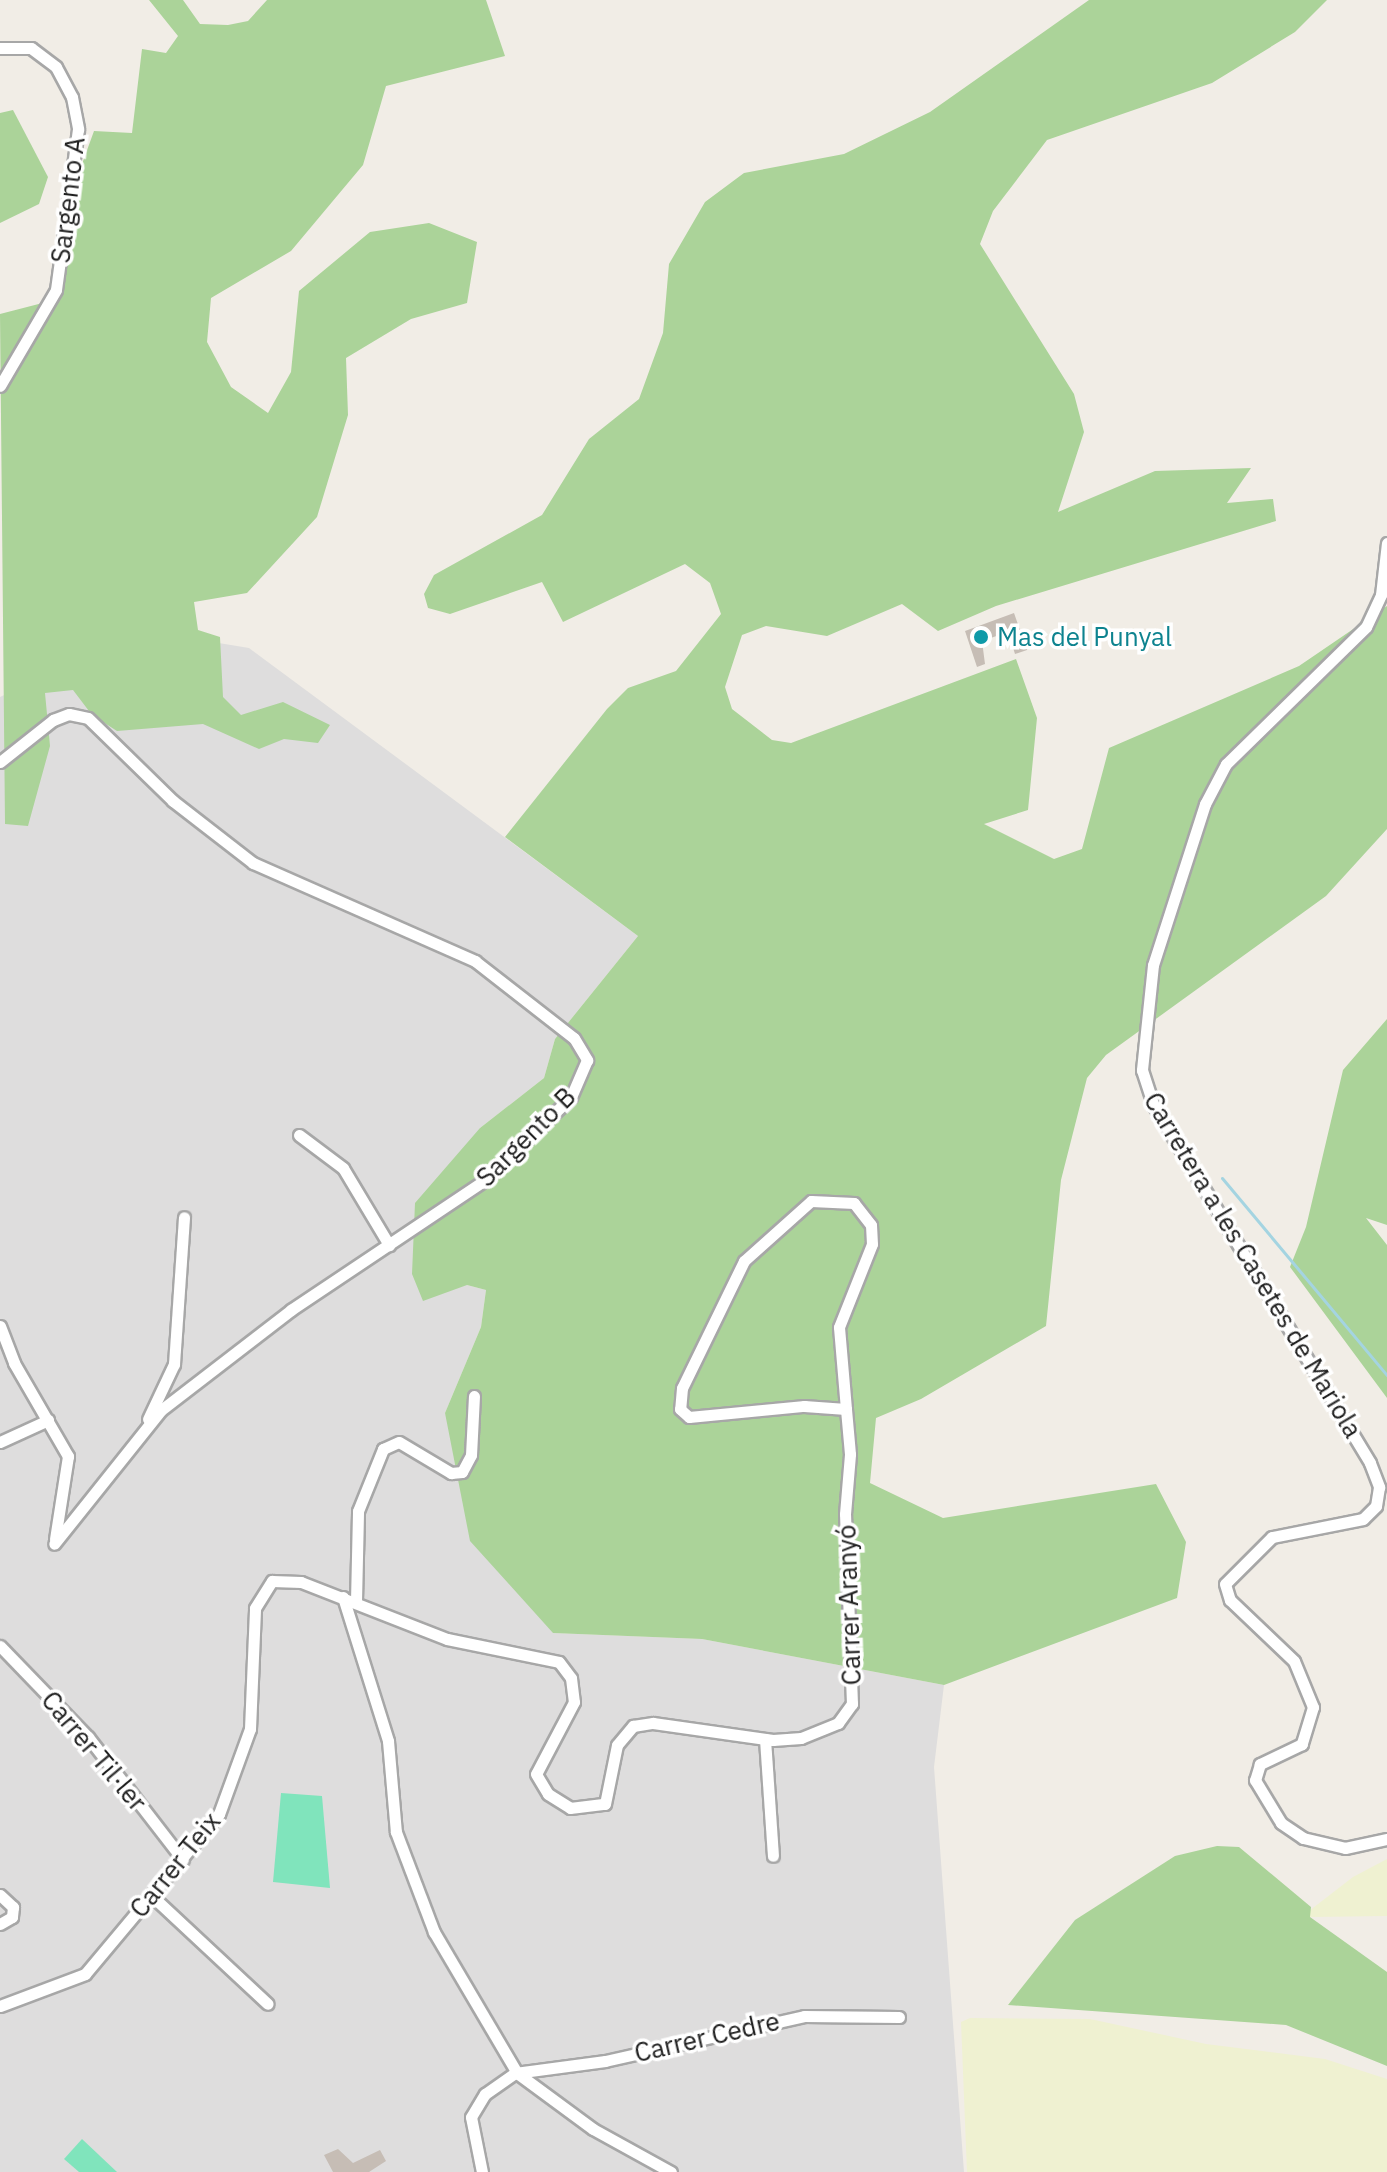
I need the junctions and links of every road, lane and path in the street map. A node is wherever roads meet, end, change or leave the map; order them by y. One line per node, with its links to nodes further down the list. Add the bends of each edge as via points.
1 (0, 48): 2 (street, Sargento A, via 31,48 56,67 72,97 78,129 56,290)
2 (0, 386)
3 (1387, 543): 18 (street, Carretera a les Casetes de Mariola, via 1381,595 1366,627 1226,764 1205,804 1153,965 1142,1070 1154,1106 1370,1463 1379,1487 1376,1506 1363,1519 1272,1537 1225,1584 1230,1600 1294,1661 1313,1707 1302,1744 1260,1764 1255,1780 1281,1823 1303,1838 1345,1848)
4 (0, 762): 7 (street, Sargento B, via 53,720 69,714 88,718 173,801 253,863 475,961 579,1044 586,1069 571,1097 476,1188)
5 (299, 1135): 7 (street, via 343,1168)
6 (184, 1217): 12 (street, via 174,1364)
7 (389, 1245): 12 (street, Sargento B, via 291,1310)
8 (0, 1326): 11 (street)
9 (474, 1396): 15 (street, via 471,1455 462,1472 451,1473 399,1442 383,1449 358,1511)
10 (846, 1409): 10 (street, Carrer Aranyó, via 804,1406 689,1417 680,1409 682,1388 744,1261 811,1201 854,1203 871,1225 872,1244 839,1327); 17 (street, Carrer Aranyó, via 852,1704 822,1732)
11 (48, 1420): 12 (street, Sargento B, via 70,1466 54,1544); 13 (street)
12 (144, 1427)
13 (0, 1442)
14 (338, 1596): 15 (street, Carrer Aranyó); 20 (street, Carrer Teix, via 282,1579 259,1595 244,1753 219,1814); 27 (street, via 388,1741 389,1803 400,1845 434,1932)
15 (356, 1601): 17 (street, Carrer Aranyó, via 447,1639 547,1656 567,1670 574,1702 536,1774 548,1794 570,1808 605,1804 617,1745 633,1726 653,1723)
16 (0, 1646): 20 (street, Carrer Til·ler, via 88,1737)
17 (765, 1739): 19 (street)
18 (1387, 1839)
19 (773, 1856)
20 (183, 1860): 22 (street, Carrer Teix)
21 (0, 1895): 23 (street, via 13,1907 12,1917)
22 (152, 1896): 24 (street); 25 (street, Carrer Teix, via 78,1980)
23 (0, 1924)
24 (268, 2004)
25 (0, 2006)
26 (899, 2017): 27 (street, Carrer Cedre, via 804,2016 605,2061)
27 (517, 2073): 28 (street, via 485,2094 471,2117); 29 (street, via 593,2129)
28 (482, 2172)
29 (671, 2172)

